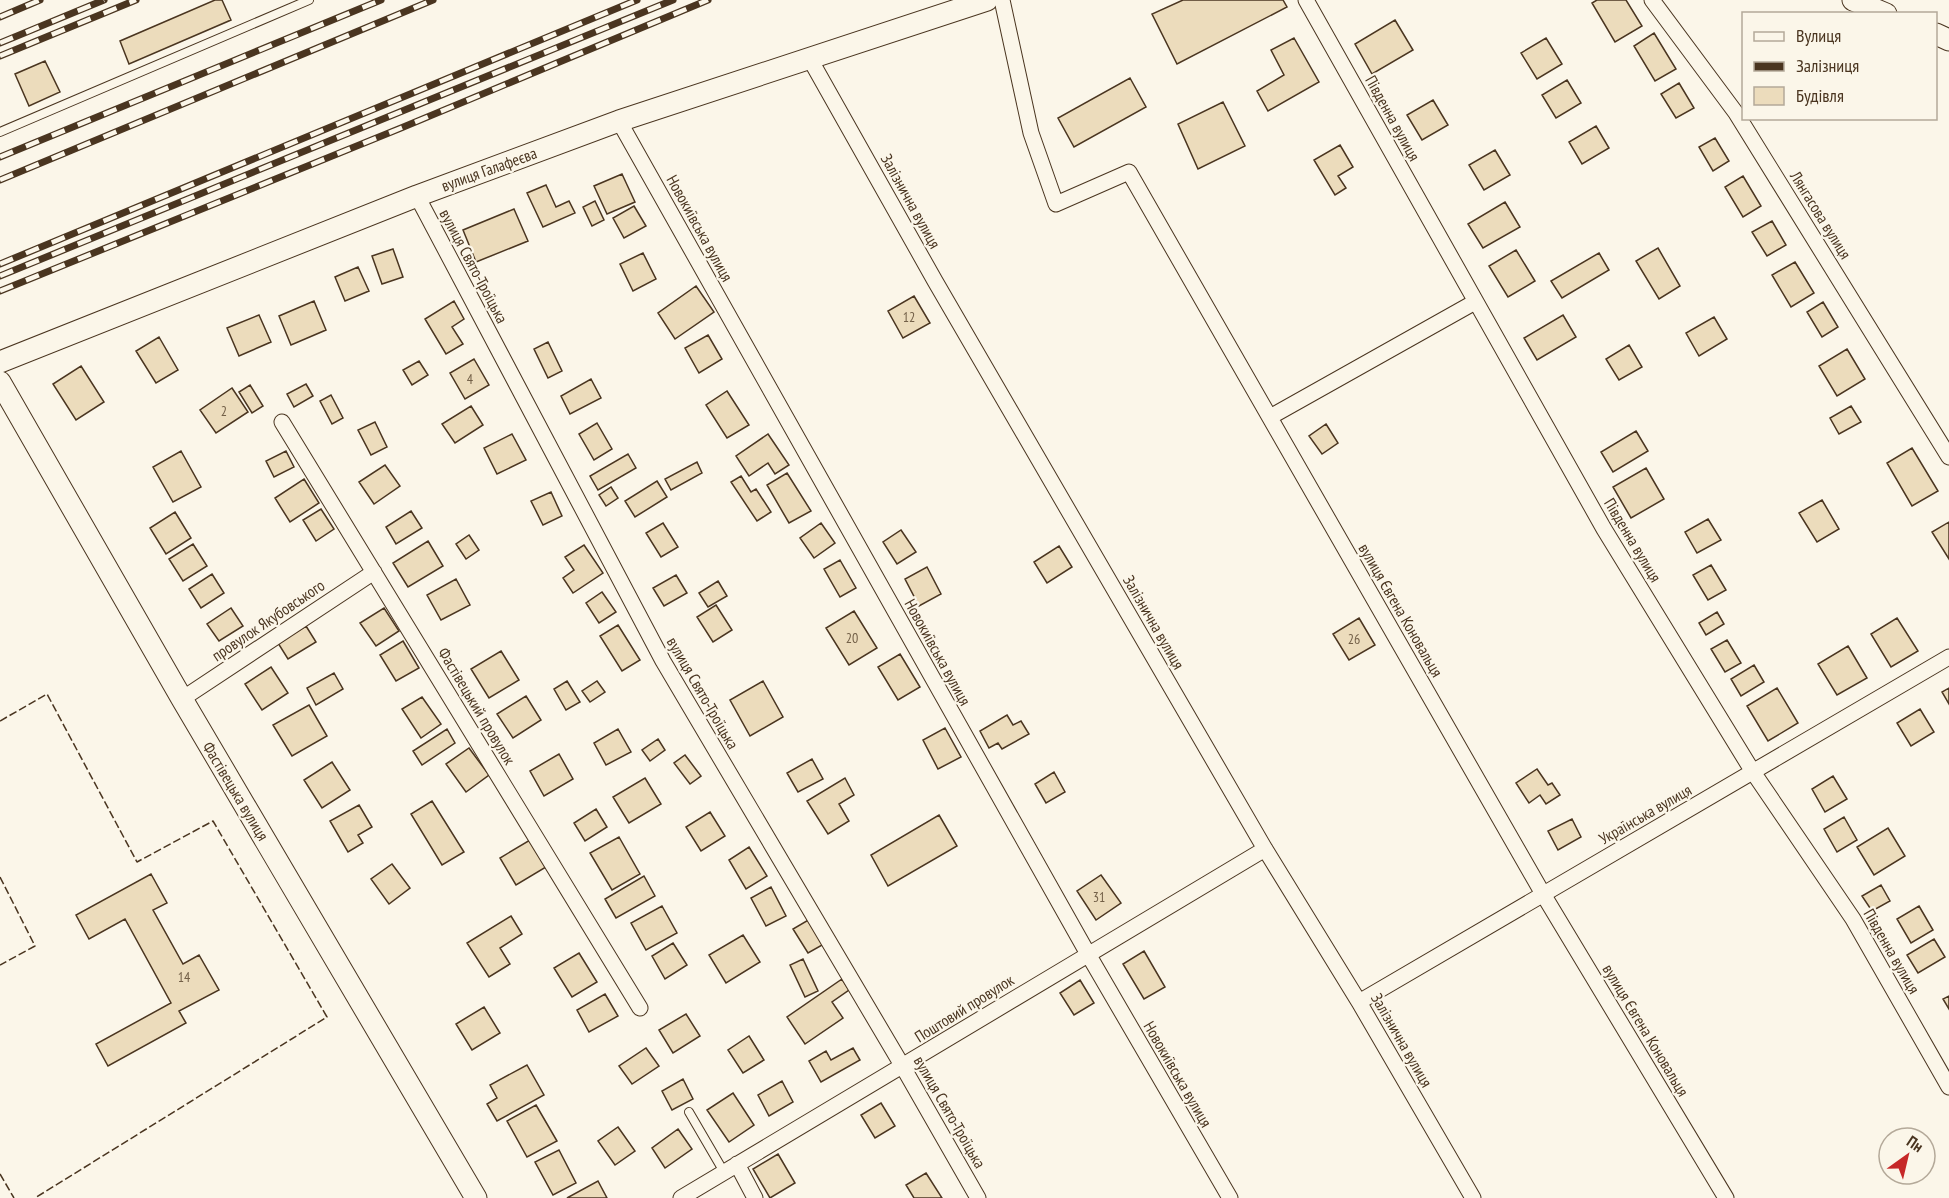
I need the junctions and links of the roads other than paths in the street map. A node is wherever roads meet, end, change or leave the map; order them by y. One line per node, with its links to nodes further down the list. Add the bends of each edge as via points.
1 (309, 0): 10 (lane)
2 (987, 0): 8 (street, вулиця Галафеєва)
3 (1002, 0): 15 (street, вулиця Євгена Коновальця, via 1031,132 1056,204 1129,172)
4 (1306, 0): 12 (street, Південна вулиця)
5 (1652, 0): 17 (street, Лянгасова вулиця, via 1736,113)
6 (1853, 0): 7 (street)
7 (1881, 12)
8 (810, 59): 9 (street, вулиця Галафеєва); 22 (street, Залізнична вулиця)
9 (619, 121): 11 (street, вулиця Галафеєва); 24 (street, Новокиївська вулиця)
10 (0, 132)
11 (417, 196): 13 (street, вулиця Галафеєва); 27 (street, вулиця Свято-Троїцька, via 663,662)
12 (1475, 302): 15 (street); 21 (street, Південна вулиця, via 1604,529)
13 (0, 362)
14 (0, 382): 20 (street, Фастівецька вулиця)
15 (1270, 417): 23 (street, вулиця Євгена Коновальця)
16 (282, 422): 18 (street, Фастівецький провулок)
17 (1949, 457)
18 (374, 572): 20 (street, провулок Якубовського); 26 (street, Фастівецький провулок)
19 (1949, 657): 21 (street, Українська вулиця)
20 (182, 699): 31 (street, Фастівецька вулиця)
21 (1753, 772): 23 (street, Українська вулиця); 28 (street, Південна вулиця, via 1852,919)
22 (1265, 849): 24 (street, Поштовий провулок); 25 (street, Залізнична вулиця)
23 (1543, 894): 25 (street, Українська вулиця); 37 (street, вулиця Євгена Коновальця)
24 (1088, 954): 27 (street, Поштовий провулок); 35 (street, Новокиївська вулиця)
25 (1359, 1002): 36 (street, Залізнична вулиця)
26 (640, 1008)
27 (903, 1067): 30 (street, Поштовий провулок); 34 (street, вулиця Свято-Троїцька)
28 (1949, 1087)
29 (689, 1112): 30 (lane)
30 (731, 1168): 32 (street, Поштовий провулок); 33 (street)
31 (476, 1198)
32 (681, 1198)
33 (755, 1198)
34 (978, 1198)
35 (1230, 1198)
36 (1473, 1198)
37 (1726, 1198)

